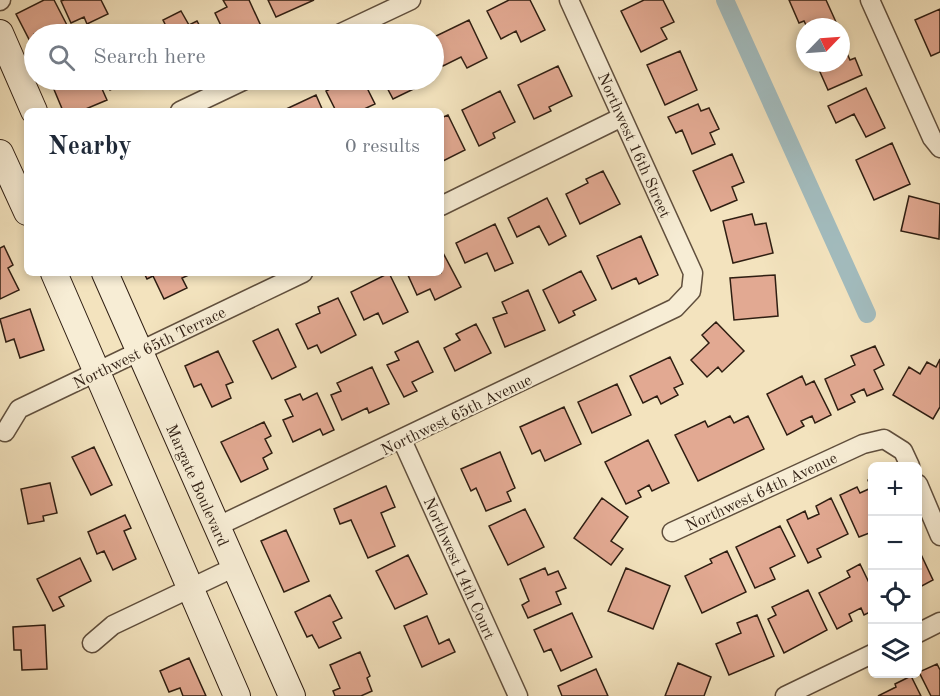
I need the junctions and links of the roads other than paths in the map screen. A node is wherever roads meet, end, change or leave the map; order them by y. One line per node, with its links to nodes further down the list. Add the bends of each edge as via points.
1 (411, 0): 4 (street)
2 (569, 0): 11 (street, Northwest 16th Street)
3 (872, 1): 12 (street, via 932,138)
4 (360, 24)
5 (0, 33): 6 (street)
6 (24, 88)
7 (25, 90): 9 (street)
8 (225, 90): 10 (street)
9 (33, 108)
10 (186, 108)
11 (622, 117): 15 (street); 19 (street, Northwest 16th Street, via 693,273)
12 (940, 148)
13 (0, 153): 14 (street)
14 (18, 196)
15 (444, 205)
16 (55, 276): 21 (street)
17 (106, 276): 20 (street, Margate Boulevard)
18 (297, 276): 20 (street, Northwest 65th Terrace)
19 (691, 291): 23 (street, Northwest 65th Avenue, via 675,308)
20 (140, 353): 21 (street, Northwest 65th Terrace); 26 (street, Margate Boulevard)
21 (98, 372): 22 (street, Northwest 65th Terrace, via 19,410); 30 (street)
22 (5, 432)
23 (402, 440): 26 (street, Northwest 65th Avenue); 37 (street, Northwest 14th Court)
24 (908, 462): 27 (street, Northwest 64th Avenue, via 903,451 884,439 863,444)
25 (922, 493): 28 (street)
26 (216, 527): 29 (street, Margate Boulevard)
27 (672, 532)
28 (940, 536)
29 (235, 567): 30 (street); 36 (street, Margate Boulevard)
30 (190, 590): 33 (street, via 113,626); 35 (street)
31 (940, 622): 32 (street)
32 (922, 631)
33 (92, 644)
34 (868, 656): 38 (street)
35 (237, 696)
36 (292, 696)
37 (518, 696)
38 (785, 696)

